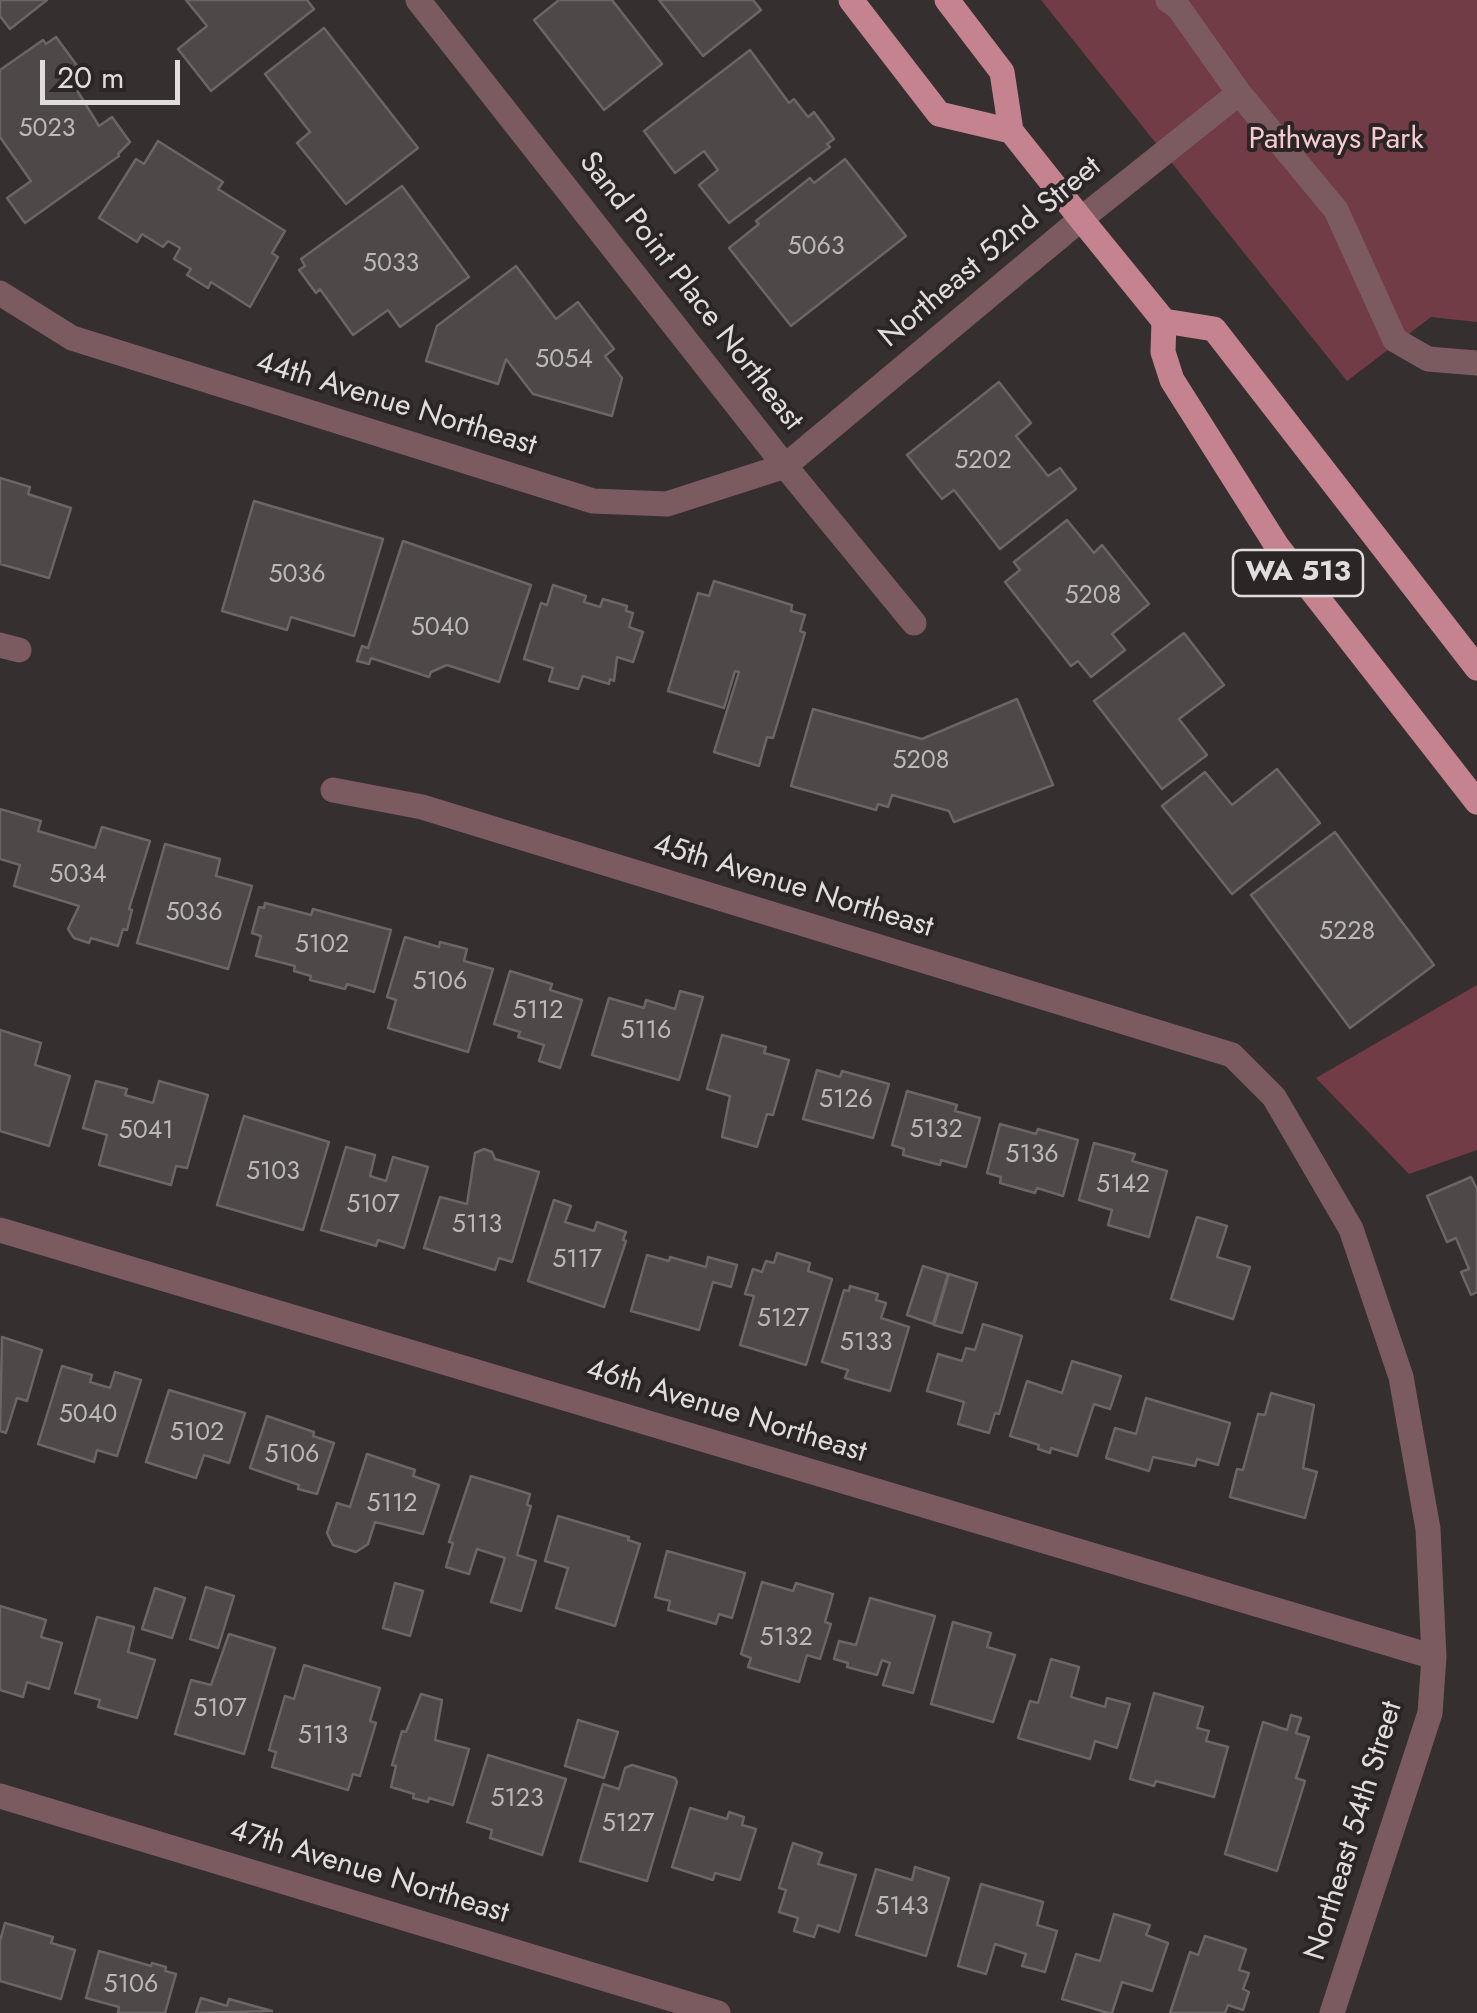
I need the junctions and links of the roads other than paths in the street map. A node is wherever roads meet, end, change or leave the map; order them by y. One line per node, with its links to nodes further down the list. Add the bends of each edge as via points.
1 (418, 0): 11 (street, Sand Point Place Northeast)
2 (851, 0): 6 (main road, via 938,114)
3 (947, 0): 6 (main road, via 1002,72)
4 (1168, 0): 5 (street)
5 (1239, 93): 7 (street, Northeast 52nd Street); 10 (street, via 1336,210 1395,340 1428,359)
6 (1011, 131): 7 (main road)
7 (1081, 219): 9 (main road); 11 (street, Northeast 52nd Street)
8 (0, 293): 11 (street, 44th Avenue Northeast, via 72,338 593,501 667,504)
9 (1164, 321): 13 (main road, WA 513, via 1214,329); 15 (main road, WA 513, via 1163,352 1172,380 1277,546)
10 (1477, 363)
11 (786, 466): 12 (street, Sand Point Place Northeast)
12 (914, 623)
13 (1477, 668)
14 (333, 790): 16 (street, 45th Avenue Northeast, via 422,807)
15 (1477, 802)
16 (1232, 1055): 18 (street, Northeast 54th Street, via 1274,1096 1351,1229 1400,1372 1428,1529)
17 (0, 1230): 18 (street, 46th Avenue Northeast)
18 (1434, 1657): 21 (street, Northeast 54th Street, via 1430,1712)
19 (0, 1796): 20 (street, 47th Avenue Northeast)
20 (718, 2013)
21 (1332, 2013)

